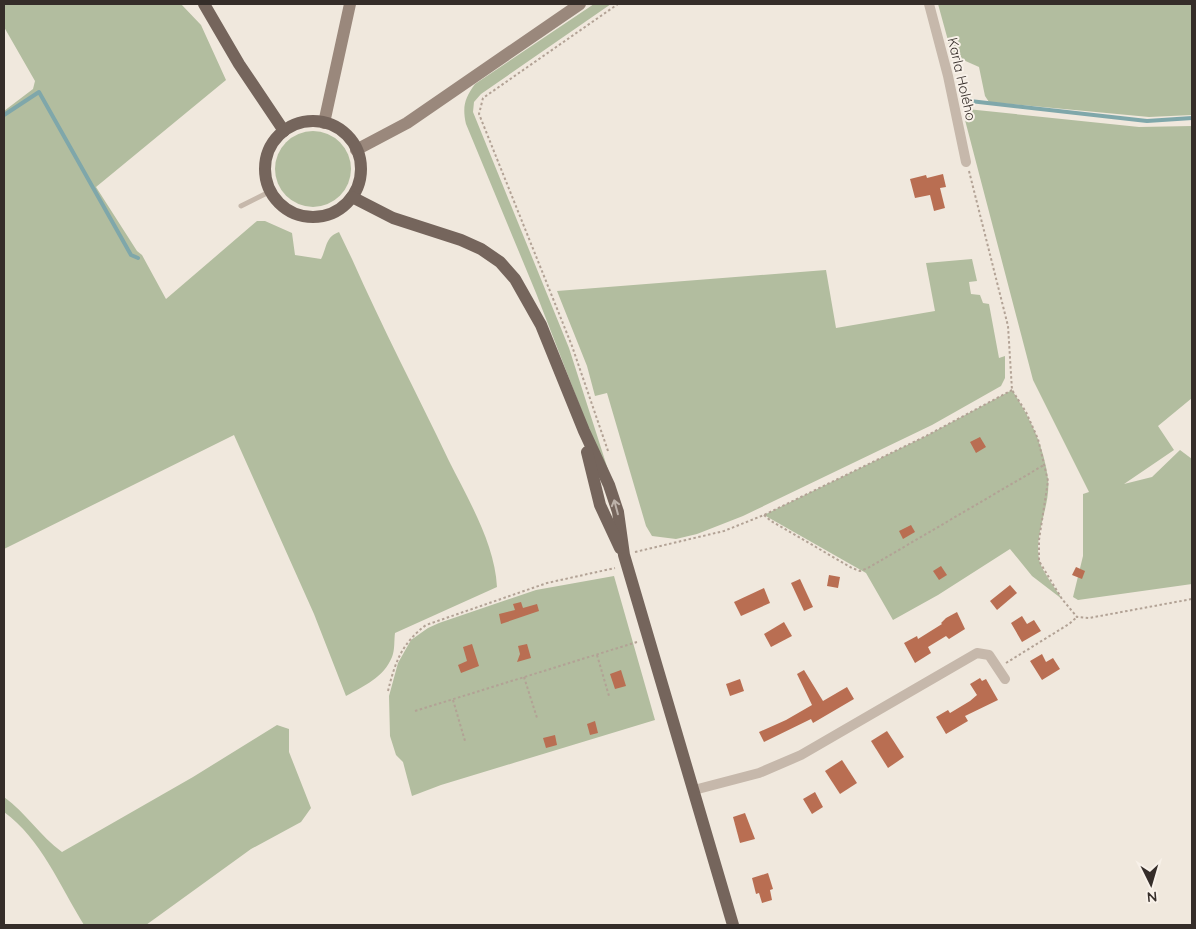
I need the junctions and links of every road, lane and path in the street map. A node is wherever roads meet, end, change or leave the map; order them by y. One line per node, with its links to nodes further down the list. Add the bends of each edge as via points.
1 (204, 4): 7 (main road)
2 (350, 4): 6 (main road)
3 (580, 4): 8 (main road, via 406,123)
4 (618, 4): 14 (path, via 483,98 479,114 572,346)
5 (928, 4): 9 (street, Karla Holého, via 948,76)
6 (324, 123): 7 (main road, via 301,123); 8 (main road, via 343,132)
7 (284, 132): 10 (main road, via 266,159 265,173)
8 (356, 150): 11 (main road, via 360,174)
9 (966, 162): 13 (path, via 1008,326)
10 (270, 191): 11 (main road, via 285,208 309,217 333,212); 12 (lane)
11 (352, 197): 17 (main road, via 393,218 471,244 508,270 541,325 584,431 600,505)
12 (241, 206)
13 (1012, 390): 15 (path, via 1038,439); 16 (path)
14 (609, 455)
15 (1044, 465): 16 (path, via 860,570); 19 (path, via 1048,481 1039,561)
16 (764, 515): 17 (path, via 724,531)
17 (625, 560): 20 (main road); 25 (path, via 426,625 411,636 401,653)
18 (1192, 599): 19 (path, via 1089,618)
19 (1077, 617): 22 (path)
20 (649, 639): 21 (path); 31 (main road)
21 (597, 655): 23 (path); 26 (path)
22 (998, 667): 24 (street); 31 (street, via 989,655 971,655 801,754 744,778)
23 (524, 677): 27 (path); 29 (path)
24 (1005, 679)
25 (388, 691)
26 (609, 696)
27 (452, 700): 28 (path); 30 (path)
28 (415, 711)
29 (536, 718)
30 (465, 741)
31 (694, 790): 32 (main road)
32 (733, 925)

